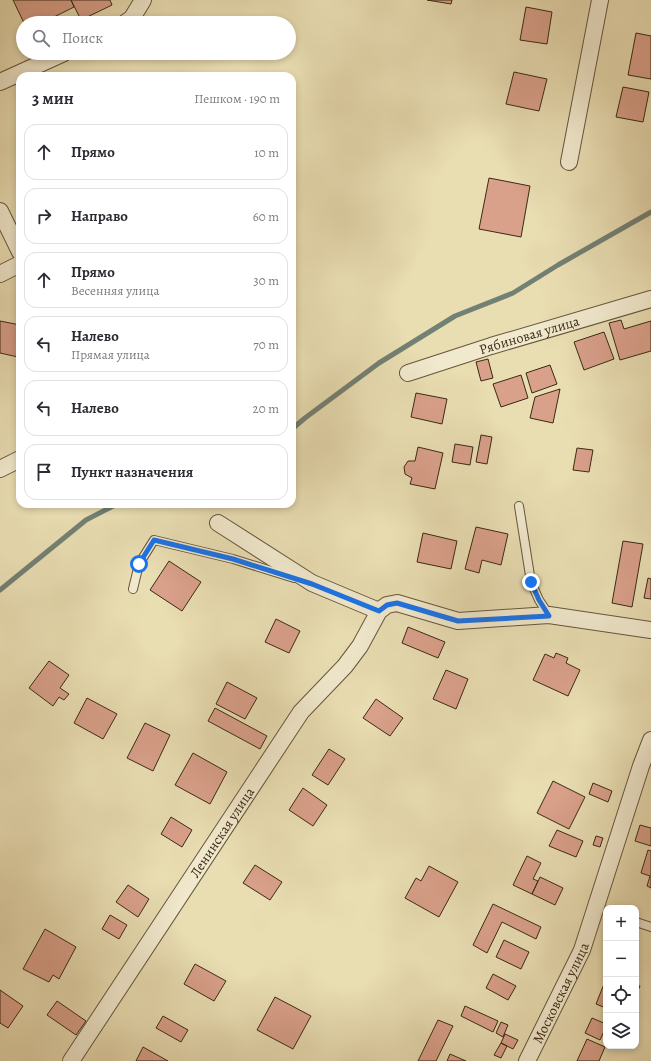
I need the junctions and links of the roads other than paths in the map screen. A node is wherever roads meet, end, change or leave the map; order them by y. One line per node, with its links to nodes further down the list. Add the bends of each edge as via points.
1 (143, 0): 3 (street)
2 (600, 0): 8 (street)
3 (133, 16)
4 (49, 60): 5 (street)
5 (22, 72)
6 (16, 75): 7 (street)
7 (0, 82)
8 (569, 162)
9 (0, 211): 10 (street)
10 (16, 244)
11 (16, 266): 12 (street)
12 (0, 274)
13 (651, 299): 14 (street, Рябиновая улица)
14 (408, 373)
15 (16, 461): 16 (street)
16 (0, 469)
17 (519, 506): 22 (lane, via 531,582)
18 (218, 523): 19 (street)
19 (312, 584): 20 (lane, via 233,559 154,540 139,564); 21 (street)
20 (133, 589)
21 (379, 611): 22 (street, via 387,605 397,603 458,621); 27 (street, Ленинская улица, via 360,646 345,666 301,712)
22 (549, 616): 23 (street)
23 (651, 630)
24 (651, 740): 28 (street, Московская улица, via 598,909 582,950)
25 (639, 923): 26 (lane)
26 (651, 927)
27 (71, 1061)
28 (527, 1061)

